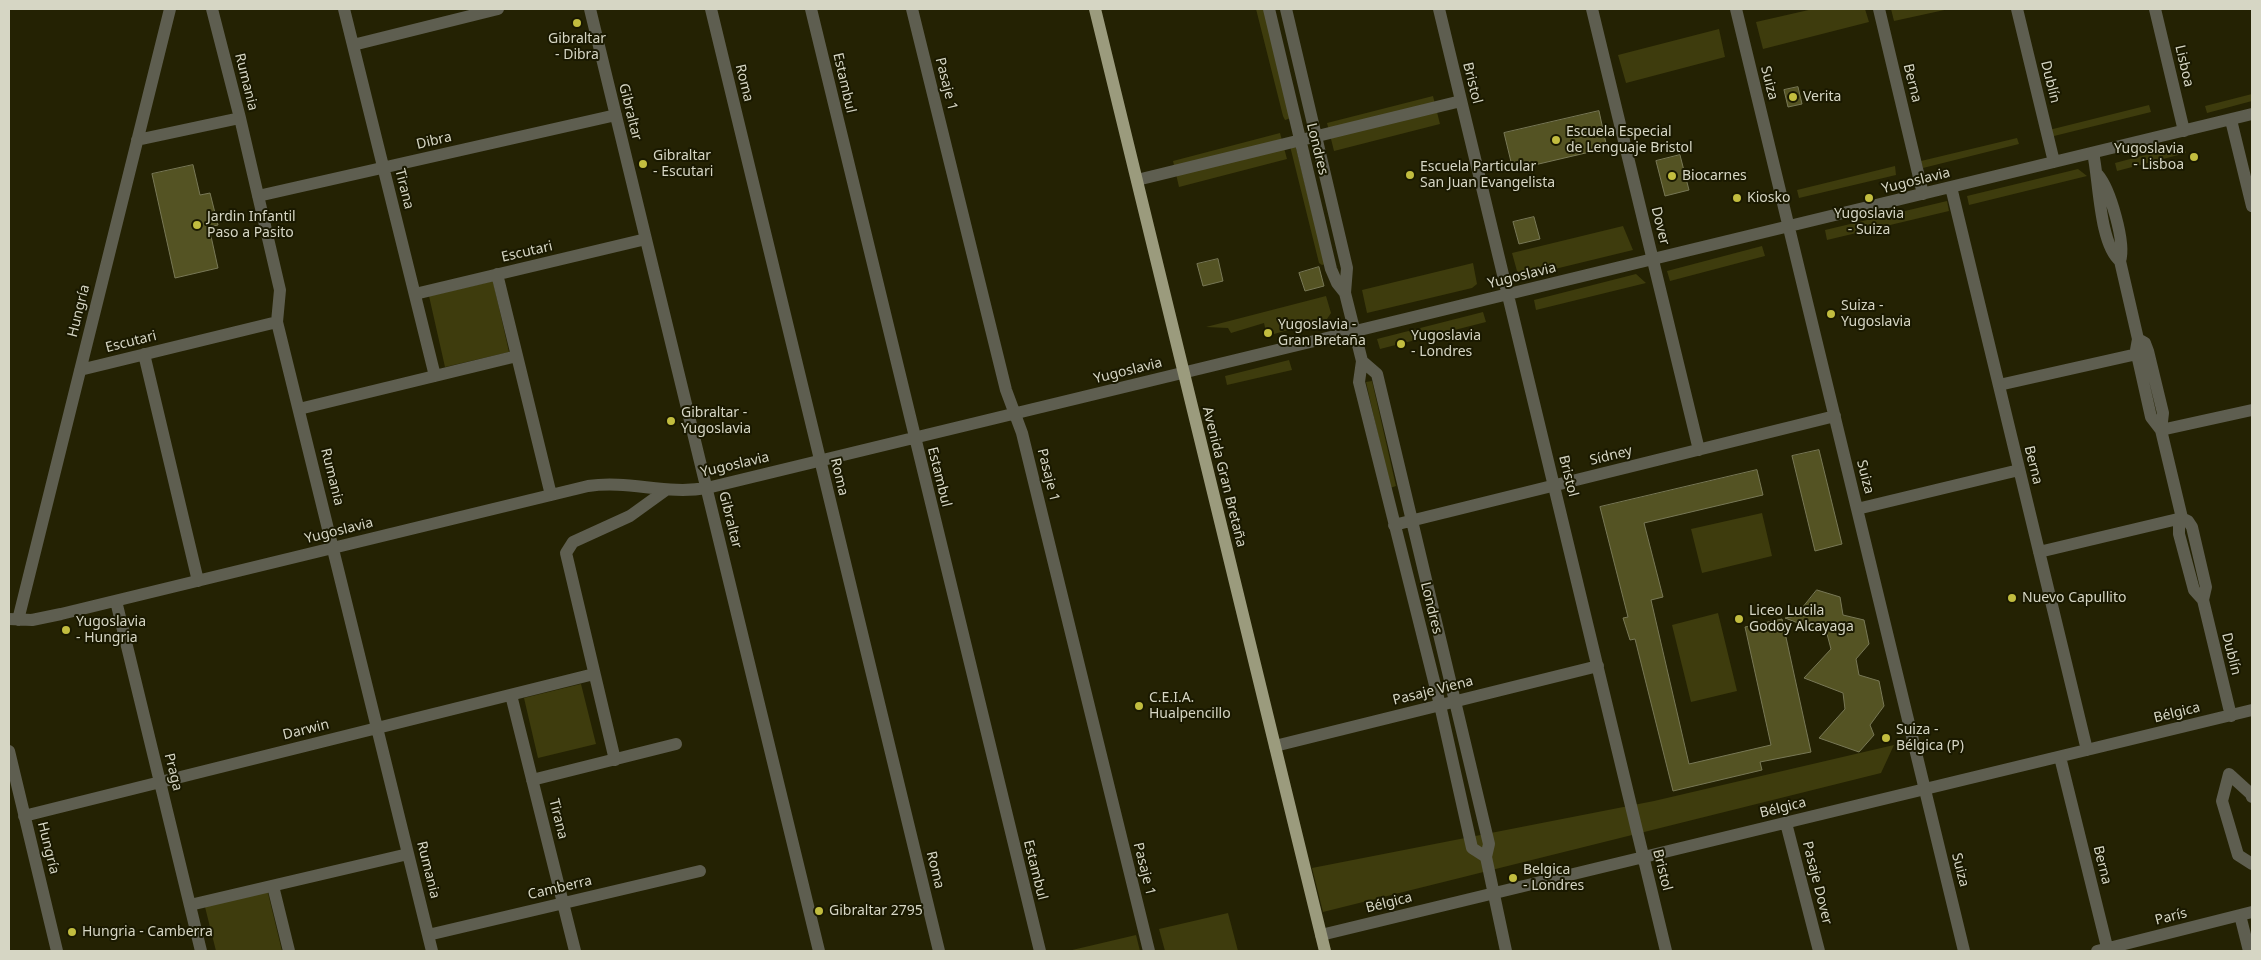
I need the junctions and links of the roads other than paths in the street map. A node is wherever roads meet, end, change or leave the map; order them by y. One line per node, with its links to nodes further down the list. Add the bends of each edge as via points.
1 (170, 9): 26 (street, Hungría)
2 (212, 9): 22 (street, Rumania)
3 (344, 9): 18 (street, Tirana)
4 (498, 9): 18 (street)
5 (590, 9): 21 (street, Gibraltar)
6 (711, 9): 61 (street, Roma)
7 (811, 9): 59 (street, Estambul)
8 (912, 9): 56 (street, Pasaje 1, via 1006,390)
9 (1095, 9): 31 (main road, Avenida Gran Bretaña)
10 (1268, 9): 27 (street, Londres)
11 (1286, 9): 25 (street, Londres)
12 (1439, 9): 19 (street, Bristol)
13 (1592, 9): 38 (street, Dover)
14 (1736, 9): 36 (street, Suiza)
15 (1879, 9): 33 (street, Berna)
16 (2017, 9): 29 (street, Dublín)
17 (2155, 9): 24 (street, Lisboa)
18 (353, 45): 30 (street, Tirana)
19 (1461, 101): 25 (street); 42 (street, Bristol)
20 (2252, 114): 23 (street, Yugoslavia)
21 (616, 115): 30 (street, Dibra); 37 (street, Gibraltar)
22 (240, 118): 26 (street); 34 (street, Rumania)
23 (2231, 120): 24 (street, Yugoslavia); 35 (street)
24 (2184, 131): 28 (street, Yugoslavia)
25 (1316, 137): 27 (street); 40 (street, Londres, via 1347,268)
26 (137, 140): 50 (street, Hungría)
27 (1300, 141): 31 (street); 40 (street, Londres, via 1331,269)
28 (2093, 153): 29 (street, Yugoslavia); 45 (street, Dublín, via 2098,175 2097,193 2110,248 2120,261)
29 (2054, 162): 32 (street, Yugoslavia)
30 (384, 168): 34 (street, Dibra); 41 (street, Tirana)
31 (1137, 180): 51 (main road, Avenida Gran Bretaña)
32 (1951, 188): 33 (street, Yugoslavia); 53 (street, Berna)
33 (1923, 194): 36 (street, Yugoslavia)
34 (258, 196): 43 (street, Rumania, via 280,290)
35 (2252, 206)
36 (1788, 227): 38 (street, Yugoslavia); 57 (street, Suiza)
37 (646, 239): 39 (street, Escutari); 64 (street, Gibraltar)
38 (1653, 260): 42 (street, Yugoslavia); 60 (street, Dover)
39 (497, 274): 41 (street, Escutari); 48 (street)
40 (1345, 293): 44 (street, Londres)
41 (415, 294): 52 (street, Tirana)
42 (1508, 294): 44 (street, Yugoslavia); 63 (street, Bristol)
43 (277, 322): 46 (street, Escutari); 54 (street, Rumania)
44 (1355, 332): 49 (street, Londres); 51 (street, Yugoslavia)
45 (2138, 339): 47 (street, Dublín); 58 (street, Dublín, via 2148,351 2163,413)
46 (144, 354): 50 (street, Escutari); 73 (street)
47 (2137, 354): 53 (street); 58 (street, Dublín, via 2151,417)
48 (517, 356): 52 (street); 66 (street)
49 (1362, 361): 69 (street, Londres, via 1378,374); 70 (street, Londres, via 1358,382)
50 (80, 370): 75 (street, Hungría)
51 (1184, 372): 56 (street, Yugoslavia); 85 (main road, Avenida Gran Bretaña)
52 (435, 376): 54 (street)
53 (1999, 385): 62 (street, Berna)
54 (299, 409): 71 (street, Rumania)
55 (2252, 410): 58 (street)
56 (1015, 414): 59 (street, Yugoslavia); 118 (street, Pasaje 1)
57 (1835, 416): 60 (street, Sídney); 67 (street, Suiza)
58 (2161, 430): 68 (street, Dublín)
59 (914, 438): 61 (street, Yugoslavia); 117 (street, Estambul)
60 (1699, 450): 63 (street, Sídney)
61 (820, 461): 64 (street, Yugoslavia); 116 (street, Roma)
62 (2019, 470): 67 (street); 72 (street, Berna)
63 (1554, 486): 69 (street, Sídney); 76 (street, Bristol)
64 (707, 488): 65 (street, Yugoslavia); 115 (street, Gibraltar)
65 (666, 490): 66 (street, Yugoslavia, via 605,483); 77 (street, via 630,516 573,542 568,548 567,559)
66 (551, 495): 71 (street, Yugoslavia)
67 (1857, 509): 92 (street, Suiza)
68 (2182, 518): 72 (street); 82 (street, Dublín, via 2190,523 2194,536 2206,587 2202,600)
69 (1414, 521): 70 (street, Sídney); 79 (street, Londres)
70 (1394, 525): 80 (street, Londres)
71 (334, 547): 73 (street, Yugoslavia); 83 (street, Rumania)
72 (2039, 552): 86 (street, Berna)
73 (198, 581): 74 (street, Yugoslavia)
74 (116, 601): 75 (street, Yugoslavia, via 44,618); 91 (street, Praga)
75 (13, 620)
76 (1598, 666): 79 (street, Pasaje Viena); 98 (street, Bristol)
77 (594, 674): 78 (street, Darwin); 89 (street)
78 (511, 694): 83 (street, Darwin); 90 (street, Tirana)
79 (1456, 701): 80 (street, Pasaje Viena); 97 (street, Londres, via 1489,844)
80 (1440, 705): 85 (street, Pasaje Viena); 97 (street, Londres, via 1472,848)
81 (2252, 710): 82 (street, Bélgica)
82 (2231, 716): 86 (street, Bélgica)
83 (378, 728): 91 (street, Darwin); 96 (street, Rumania)
84 (676, 744): 89 (street)
85 (1275, 746): 107 (main road, Avenida Gran Bretaña)
86 (2087, 750): 88 (street, Bélgica)
87 (9, 751): 94 (street, Hungría)
88 (2060, 757): 92 (street, Bélgica); 109 (street, Berna)
89 (615, 760): 90 (street)
90 (532, 780): 103 (street, Tirana)
91 (160, 782): 94 (street, Darwin); 104 (street, Praga)
92 (1925, 789): 95 (street, Bélgica); 122 (street, Suiza)
93 (2252, 797): 99 (street, via 2229,774 2222,801 2238,855)
94 (24, 816): 110 (street, Hungría)
95 (1786, 823): 98 (street, Bélgica); 121 (street, Pasaje Dover)
96 (408, 854): 101 (street); 106 (street, Rumania)
97 (1486, 856): 102 (street, Londres)
98 (1644, 857): 102 (street, Bélgica); 120 (street, Bristol)
99 (2252, 864)
100 (700, 871): 103 (street, Camberra)
101 (273, 886): 104 (street); 112 (street)
102 (1494, 893): 107 (street, Bélgica); 108 (street, Londres)
103 (563, 903): 106 (street, Camberra); 114 (street, Tirana)
104 (190, 905): 111 (street, Praga)
105 (2246, 913): 109 (street, París); 123 (street)
106 (428, 935): 113 (street, Rumania)
107 (1321, 935): 119 (main road, Avenida Gran Bretaña)
108 (1507, 950)
109 (2104, 950)
110 (57, 951)
111 (201, 951)
112 (289, 951)
113 (432, 951)
114 (575, 951)
115 (819, 951)
116 (939, 951)
117 (1040, 951)
118 (1149, 951)
119 (1325, 951)
120 (1666, 951)
121 (1819, 951)
122 (1964, 951)
123 (2248, 951)

